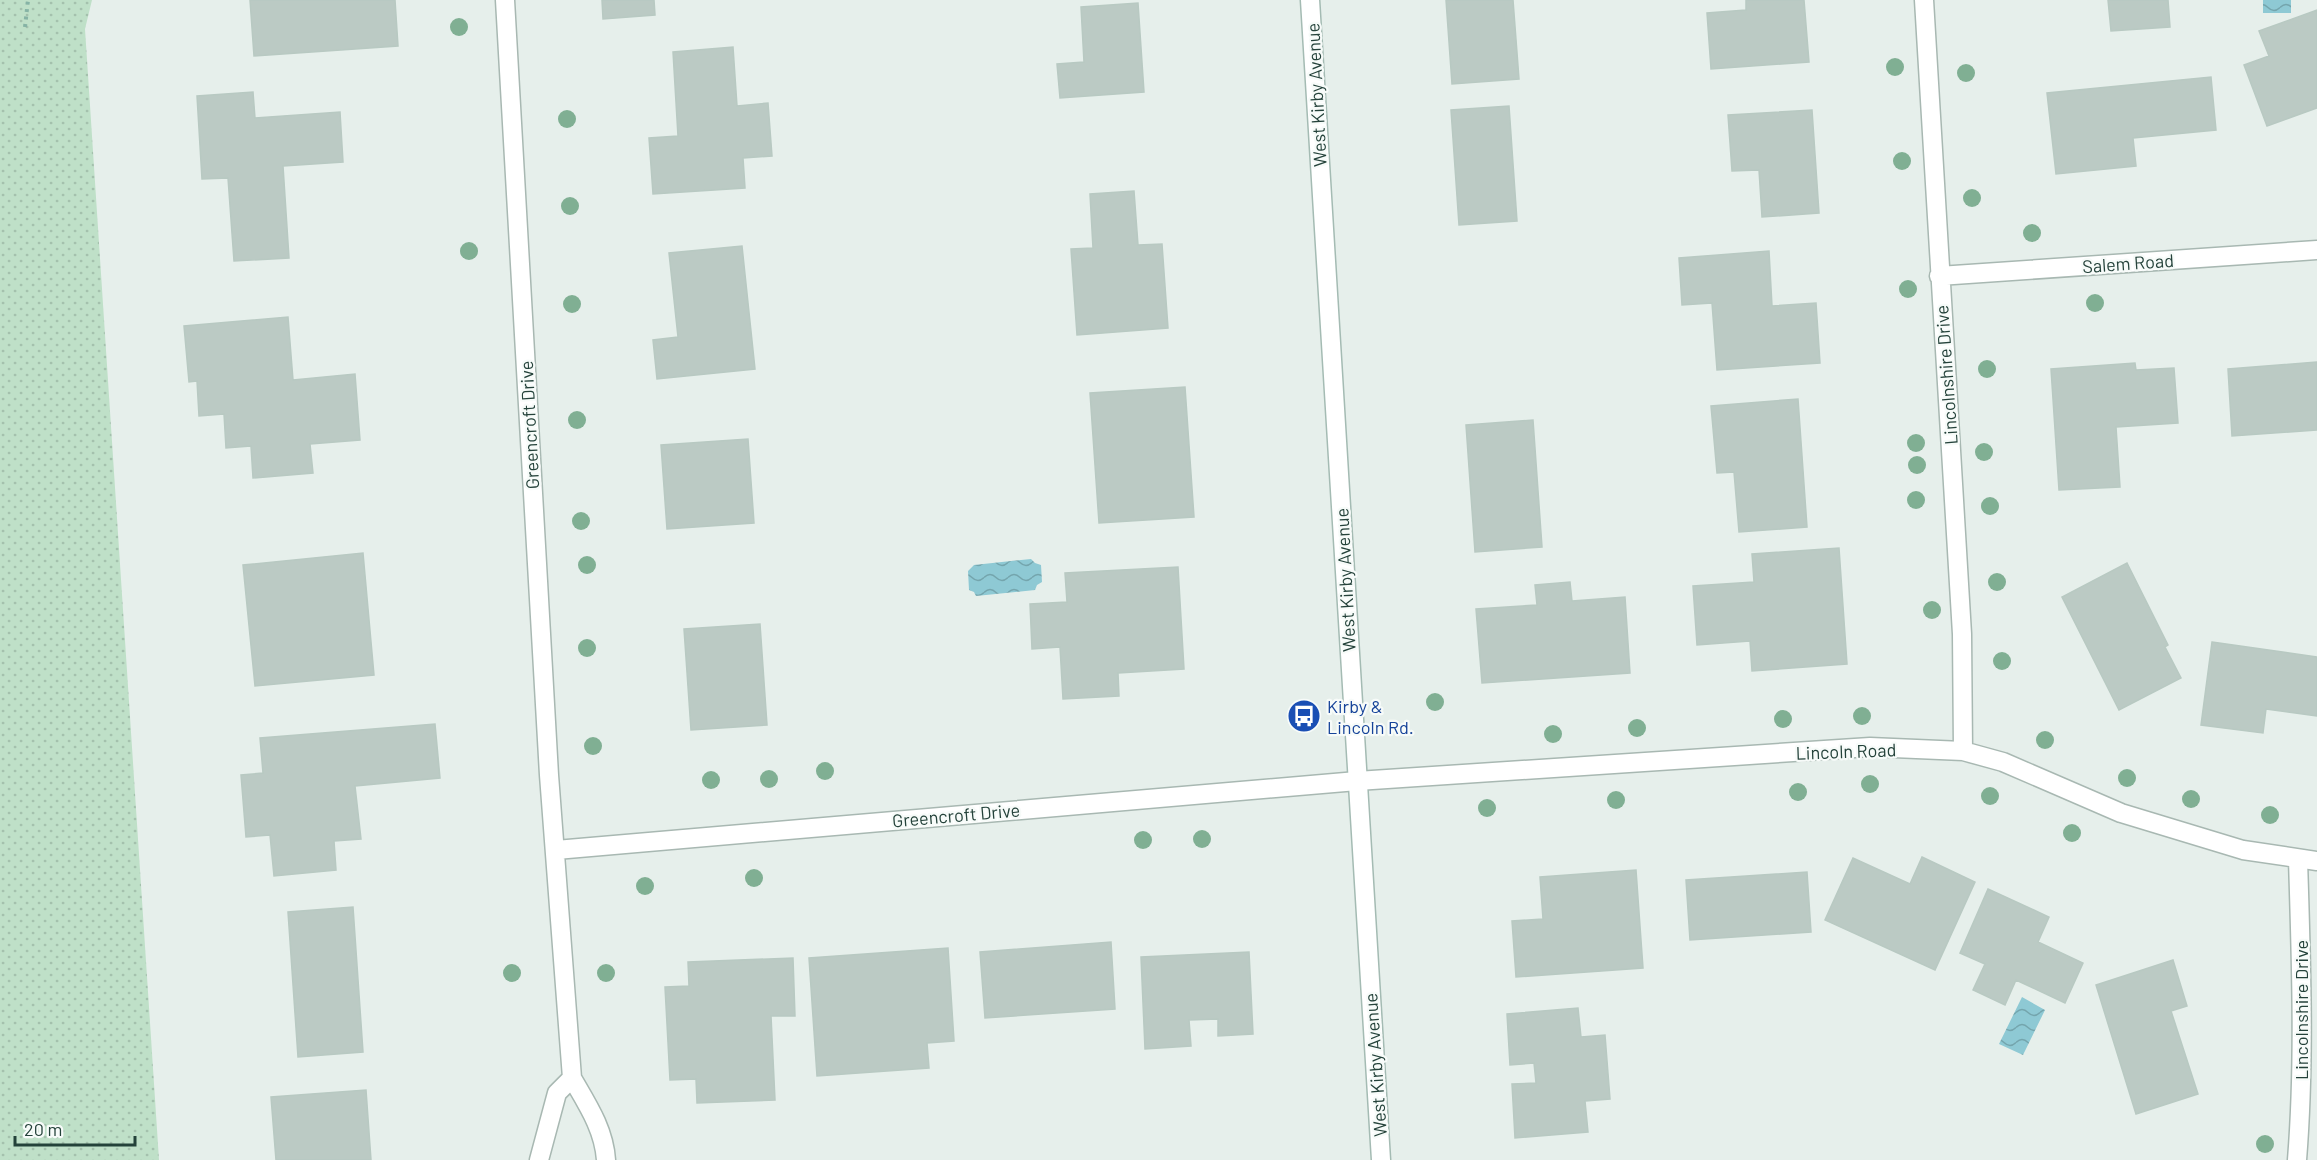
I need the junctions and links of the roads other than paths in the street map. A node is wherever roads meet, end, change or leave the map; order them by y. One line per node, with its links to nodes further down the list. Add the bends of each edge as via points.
1 (505, 0): 8 (street, Greencroft Drive)
2 (1310, 0): 7 (street, West Kirby Avenue)
3 (1924, 0): 5 (street, Lincolnshire Drive)
4 (2317, 250): 5 (street, Salem Road)
5 (1940, 276): 6 (street, Lincolnshire Drive, via 1962,634)
6 (1963, 751): 7 (street, Lincoln Road, via 1870,747); 9 (street, Lincoln Road, via 2004,762 2121,813 2243,849)
7 (1357, 781): 8 (street, Greencroft Drive); 14 (street, West Kirby Avenue)
8 (556, 850): 11 (street, Greencroft Drive)
9 (2298, 860): 10 (street, Lincoln Road); 15 (street, Lincolnshire Drive, via 2302,999)
10 (2317, 861)
11 (572, 1078): 12 (street, via 557,1093); 13 (street, Greencroft Drive, via 594,1114)
12 (538, 1160)
13 (606, 1160)
14 (1381, 1160)
15 (2297, 1160)

